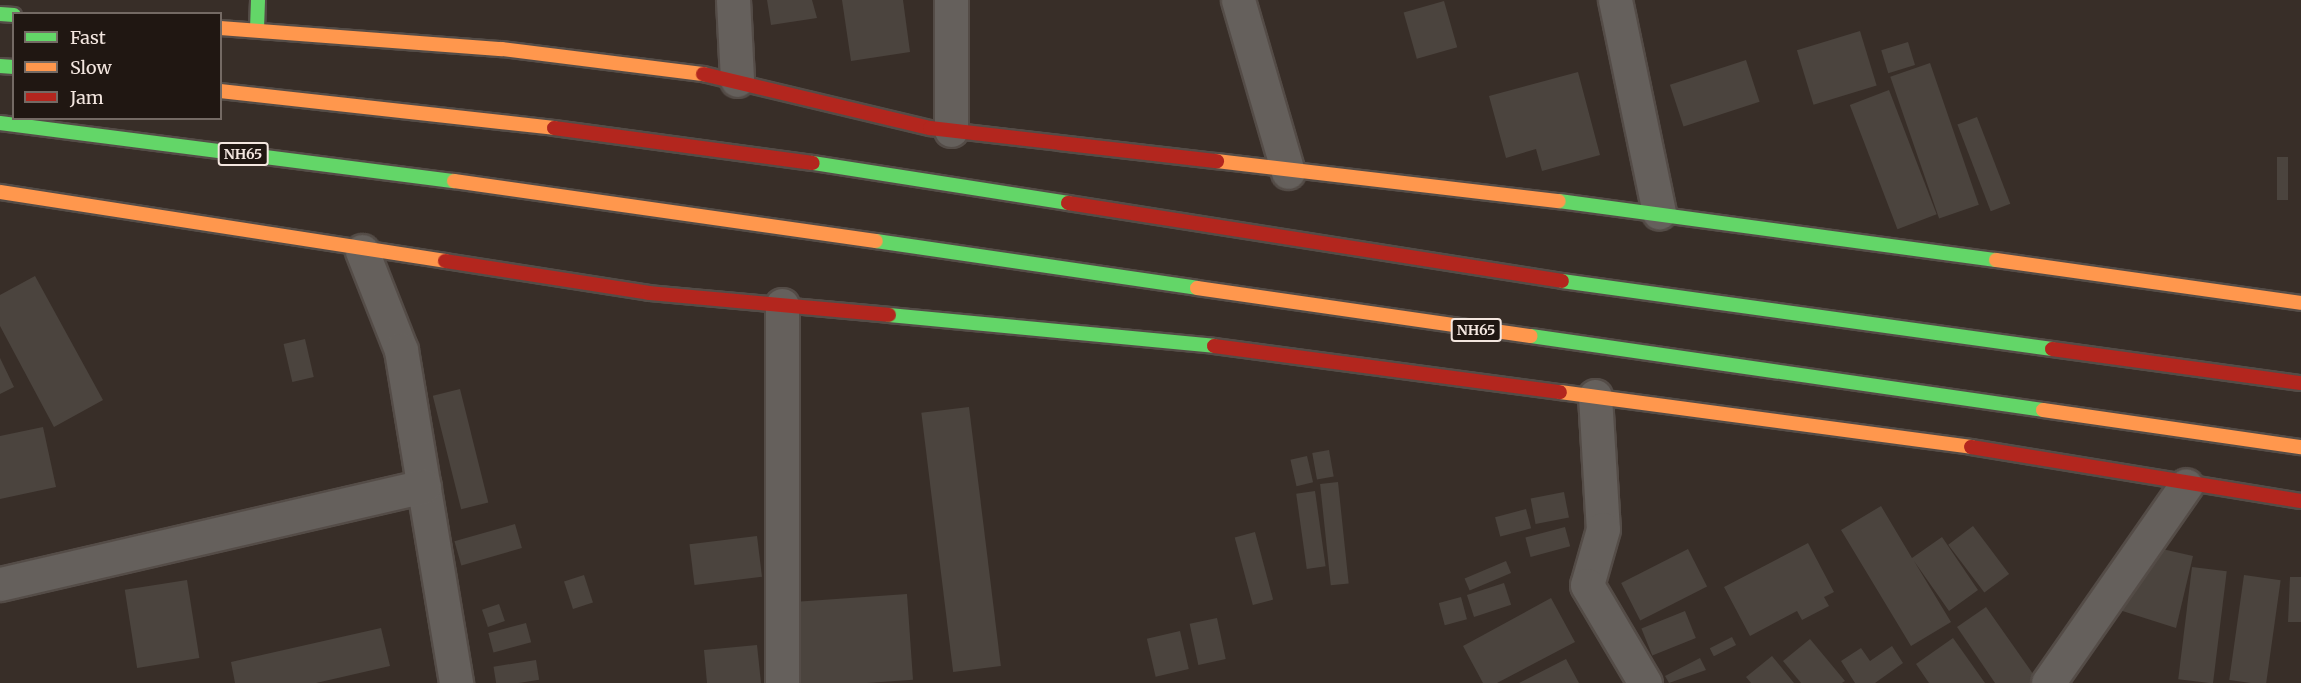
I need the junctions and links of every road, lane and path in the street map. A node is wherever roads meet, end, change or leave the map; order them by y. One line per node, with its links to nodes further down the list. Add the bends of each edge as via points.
1 (258, 0): 7 (main road)
2 (733, 0): 8 (street)
3 (951, 0): 11 (street)
4 (1238, 0): 12 (street)
5 (1615, 0): 14 (street)
6 (222, 28): 7 (main road)
7 (257, 29): 8 (main road, via 502,49)
8 (737, 80): 11 (main road, via 787,96)
9 (222, 91): 18 (main road, via 658,139 1656,296)
10 (0, 123): 20 (main road, NH65, via 485,185)
11 (951, 130): 12 (main road)
12 (1288, 172): 14 (main road)
13 (0, 192): 15 (main road)
14 (1659, 213): 16 (main road)
15 (362, 251): 17 (main road, via 649,293); 22 (street, via 401,350)
16 (2301, 303)
17 (782, 305): 19 (main road, via 1219,346); 26 (street)
18 (2301, 383)
19 (1596, 396): 21 (main road, via 2082,462); 27 (street, via 1603,529 1587,585)
20 (2301, 447)
21 (2186, 485): 23 (main road); 28 (street)
22 (424, 486): 24 (street); 25 (street)
23 (2301, 501)
24 (0, 584)
25 (456, 683)
26 (782, 683)
27 (1645, 683)
28 (2049, 683)

